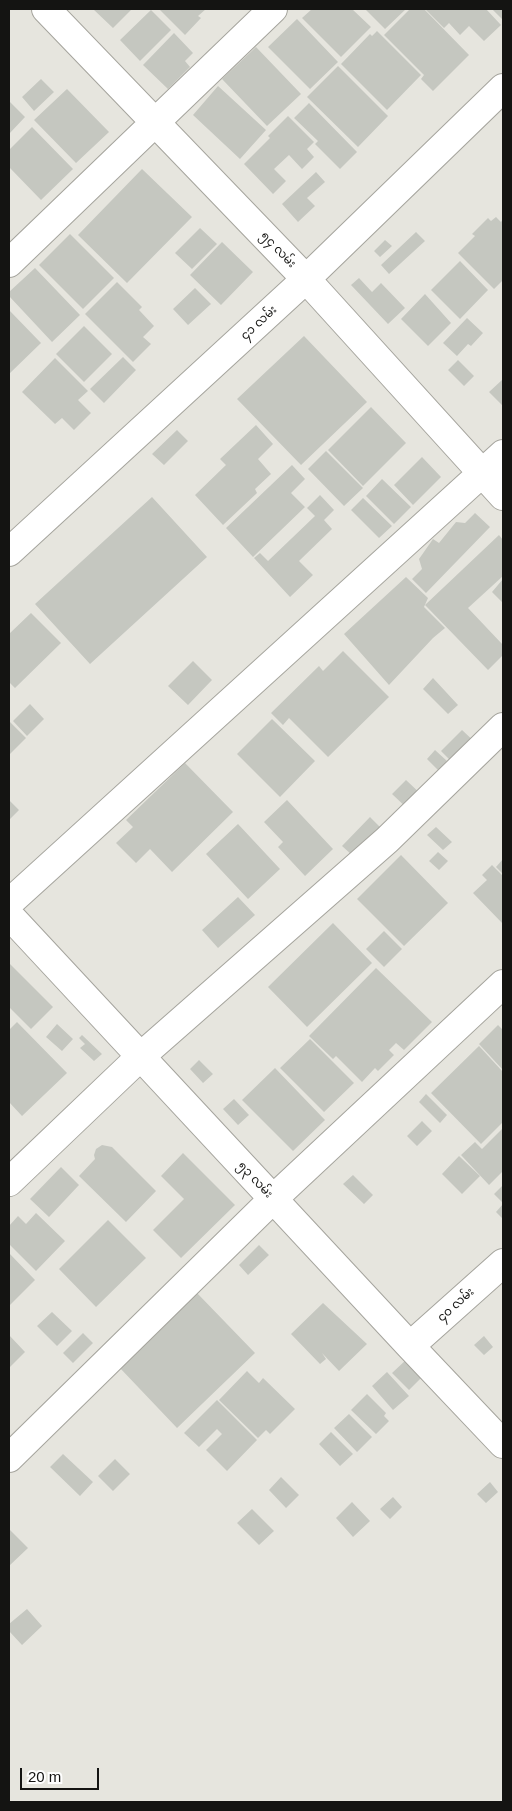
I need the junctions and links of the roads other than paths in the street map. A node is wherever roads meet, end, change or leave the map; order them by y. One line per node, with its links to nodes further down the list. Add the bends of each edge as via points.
1 (46, 9): 4 (street, ၅၄ လမ်း)
2 (273, 9): 4 (street)
3 (503, 88): 6 (street, ၄၁ လမ်း)
4 (157, 122): 5 (street); 6 (street, ၅၄ လမ်း)
5 (9, 263)
6 (306, 279): 8 (street, ၅၄ လမ်း); 10 (street, ၄၁ လမ်း)
7 (503, 454): 8 (street)
8 (482, 474): 9 (street, ၅၄ လမ်း); 12 (street)
9 (503, 496)
10 (9, 552)
11 (503, 727): 15 (street, via 387,840)
12 (9, 903)
13 (9, 915): 15 (street, ၅၃ လမ်း)
14 (503, 984): 17 (street)
15 (140, 1057): 16 (street); 17 (street, ၅၃ လမ်း)
16 (9, 1182)
17 (273, 1199): 19 (street, ၅၃ လမ်း); 21 (street)
18 (503, 1263): 19 (street, ၄၀ လမ်း)
19 (410, 1346): 20 (street, ၅၃ လမ်း)
20 (503, 1444)
21 (9, 1458)

